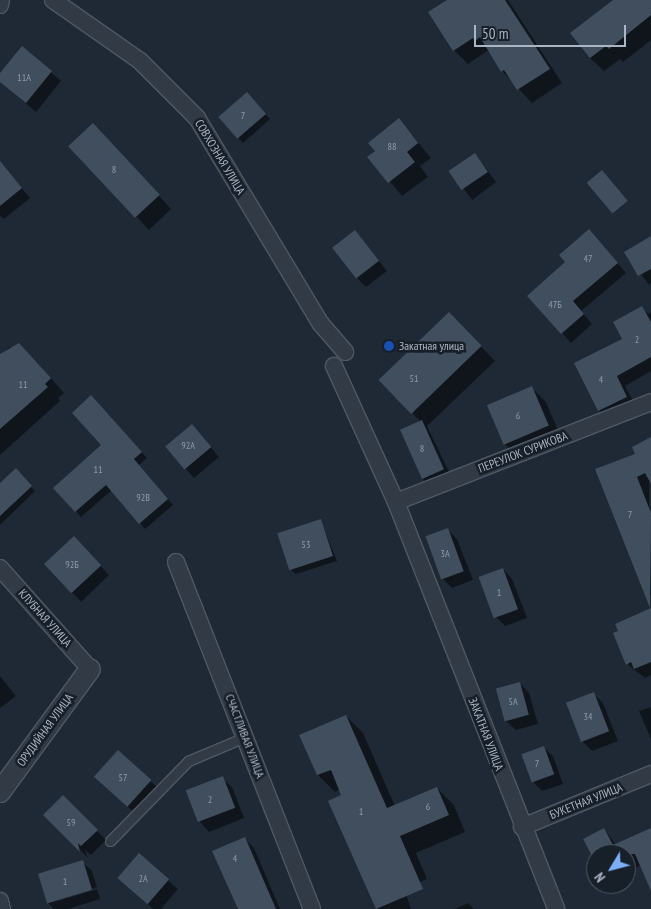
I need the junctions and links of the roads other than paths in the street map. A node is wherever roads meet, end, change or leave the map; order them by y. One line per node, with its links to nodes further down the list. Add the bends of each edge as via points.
1 (1, 0): 3 (street)
2 (52, 0): 4 (street, СОВХОЗНАЯ УЛИЦА, via 140,61 197,118 321,324)
3 (0, 5)
4 (345, 352)
5 (334, 366): 7 (street, ЗАКАТНАЯ УЛИЦА)
6 (651, 402): 7 (street, ПЕРЕУЛОК СУРИКОВА)
7 (396, 502): 14 (street, ЗАКАТНАЯ УЛИЦА)
8 (176, 562): 11 (street, СЧАСТЛИВАЯ УЛИЦА)
9 (0, 568): 10 (street, КЛУБНАЯ УЛИЦА)
10 (90, 668): 13 (street, ОРУДИЙНАЯ УЛИЦА)
11 (245, 737): 15 (lane, via 188,762); 18 (street, СЧАСТЛИВАЯ УЛИЦА)
12 (651, 774): 14 (street, БУКЕТНАЯ УЛИЦА)
13 (0, 792)
14 (522, 827): 19 (street, ЗАКАТНАЯ УЛИЦА)
15 (110, 841)
16 (0, 901): 17 (street)
17 (2, 909)
18 (312, 909)
19 (556, 909)

